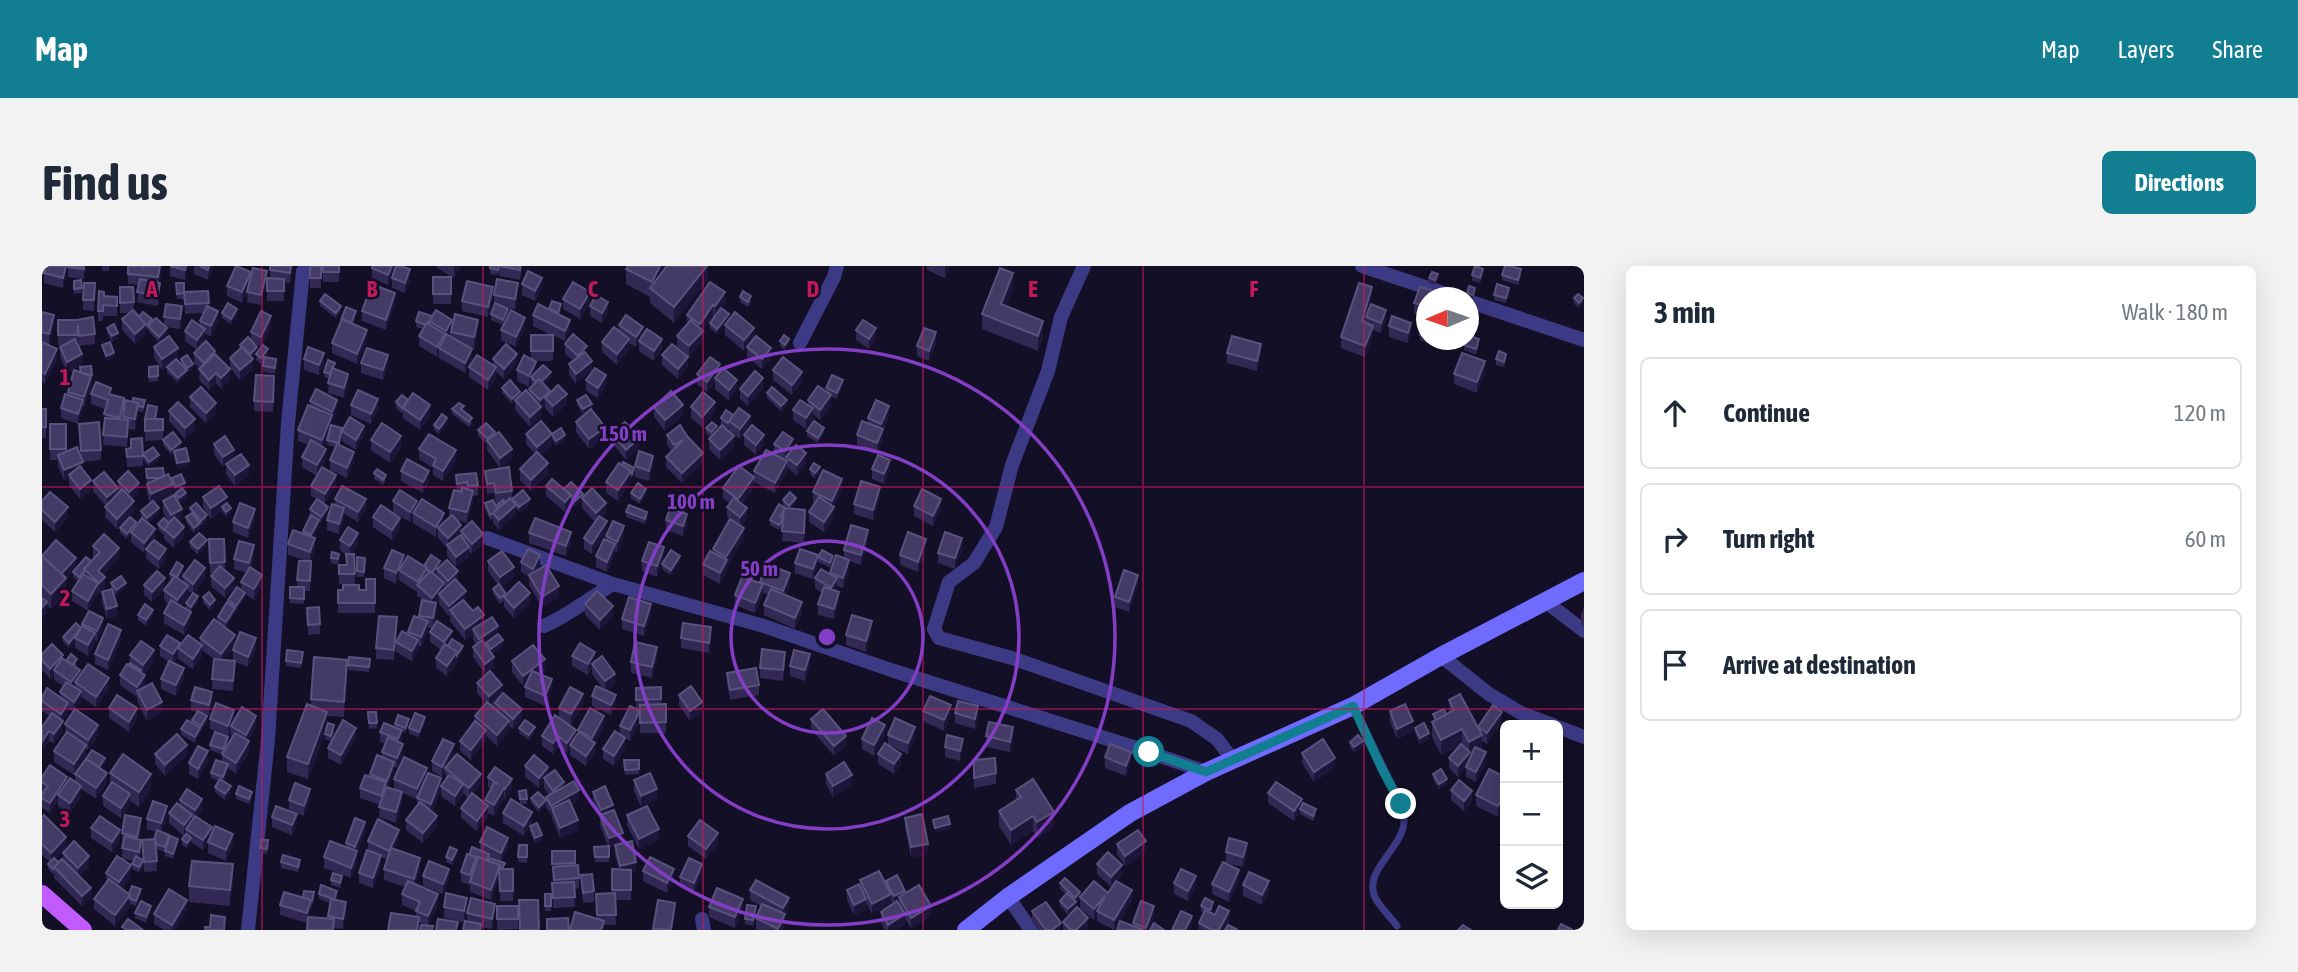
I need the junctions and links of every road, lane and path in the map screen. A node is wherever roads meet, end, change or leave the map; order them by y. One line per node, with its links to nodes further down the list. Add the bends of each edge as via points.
1 (837, 266): 8 (street)
2 (1084, 266): 20 (street, via 1061,317 1048,371 1012,465 996,527 974,563 949,582 934,629 939,638 1012,658 1191,721 1217,739)
3 (1362, 266): 5 (street)
4 (303, 271): 26 (street, via 288,423 268,740)
5 (1425, 287)
6 (1479, 305): 7 (street)
7 (1584, 340)
8 (800, 343)
9 (487, 538): 11 (street)
10 (1584, 581): 12 (street)
11 (613, 584): 13 (street, via 569,615); 21 (street, via 764,626)
12 (1545, 601): 14 (street); 15 (street)
13 (544, 626)
14 (1584, 631)
15 (1441, 656): 16 (street); 17 (street, via 1489,694)
16 (1353, 706): 20 (street); 24 (lane, via 1404,817 1402,831 1373,886 1374,896)
17 (1539, 720)
18 (1563, 729): 19 (street)
19 (1584, 737)
20 (1233, 760): 21 (street)
21 (1206, 772): 23 (street, via 1130,813)
22 (42, 894): 25 (main road)
23 (1008, 897): 27 (street); 28 (street)
24 (1398, 926)
25 (83, 930)
26 (248, 930)
27 (966, 930)
28 (1031, 930)

